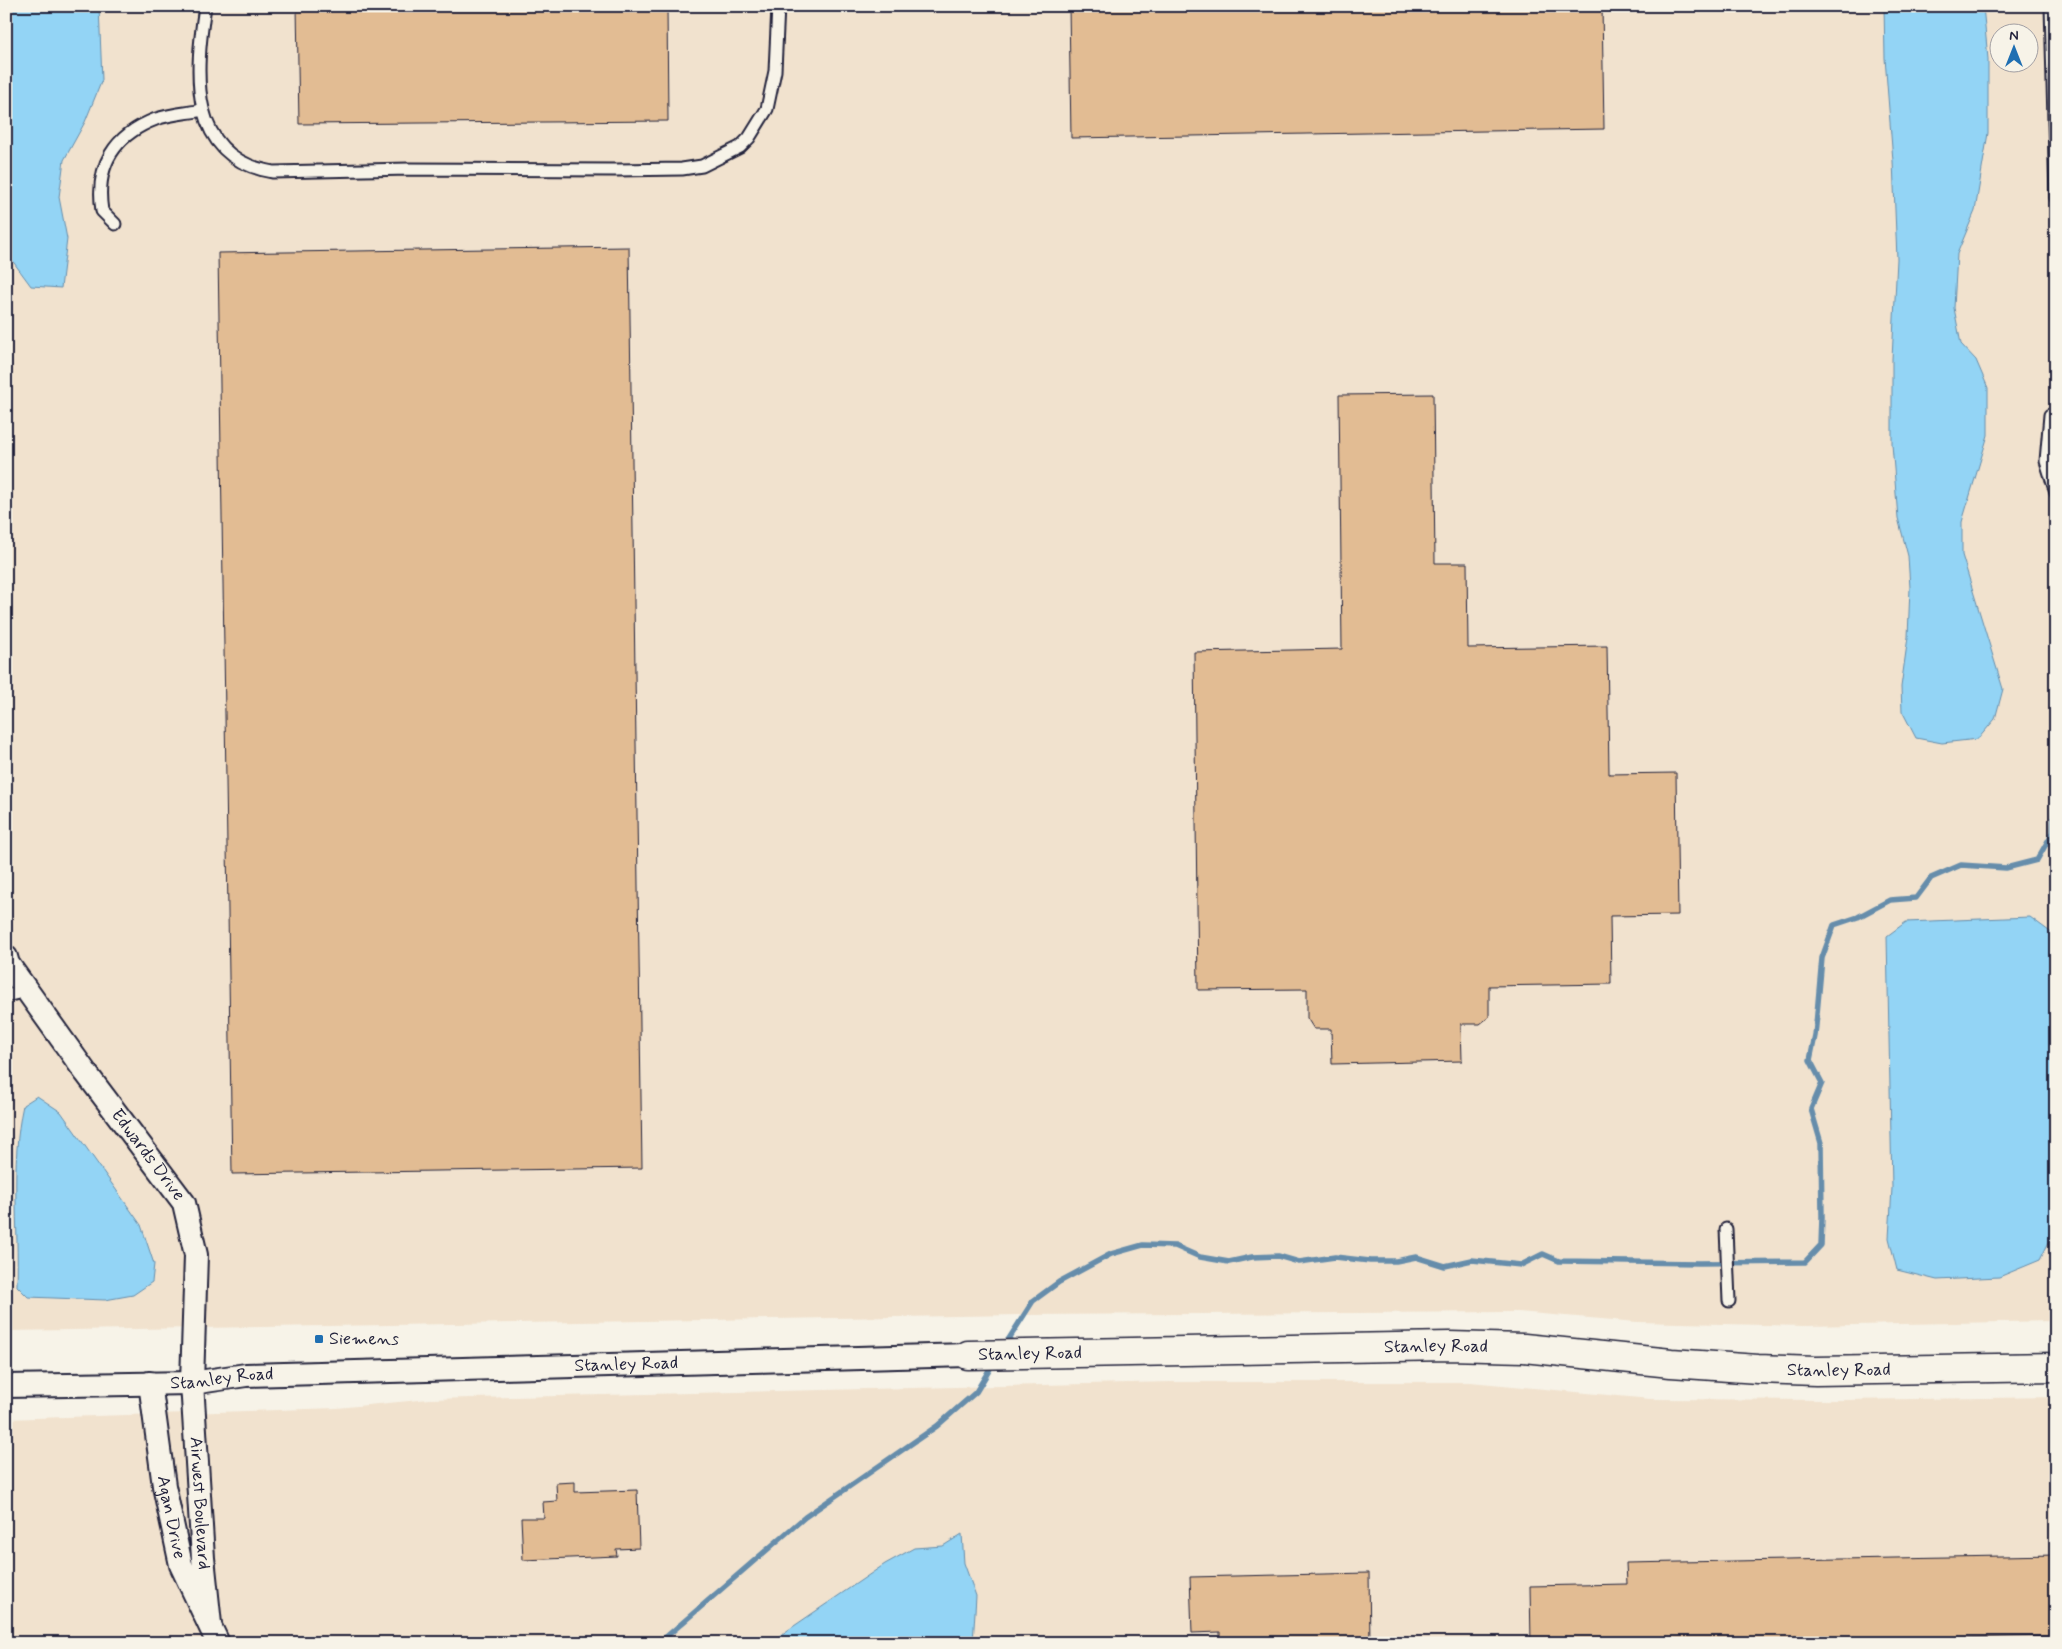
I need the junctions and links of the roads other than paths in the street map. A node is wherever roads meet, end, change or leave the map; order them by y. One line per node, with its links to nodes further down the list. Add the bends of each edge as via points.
1 (205, 6): 4 (lane, via 200,58)
2 (778, 6): 4 (lane, via 775,71 767,109 749,138 740,146 702,166 617,170 273,172 255,169 228,154 210,132)
3 (2051, 6): 5 (lane)
4 (203, 110): 7 (lane, via 158,118 120,139 104,169 101,193 102,211)
5 (2056, 181): 6 (lane)
6 (2056, 198)
7 (115, 224)
8 (2056, 413): 9 (lane, via 2050,415 2046,461)
9 (2056, 493)
10 (6, 957): 11 (street, Edwards Drive)
11 (17, 993): 17 (street, Edwards Drive, via 86,1073 184,1203 196,1255)
12 (1726, 1229): 13 (lane)
13 (1729, 1302)
14 (968, 1355): 15 (street, Stanley Road, via 1449,1346 1524,1348 1671,1363 1816,1371); 17 (street, Stanley Road, via 256,1375)
15 (2056, 1366)
16 (150, 1383): 17 (street, Stanley Road); 18 (street, Stanley Road); 19 (street, Agan Drive, via 164,1486 181,1564)
17 (192, 1383): 19 (street, Airwest Boulevard, via 203,1558)
18 (6, 1386)
19 (214, 1633)

